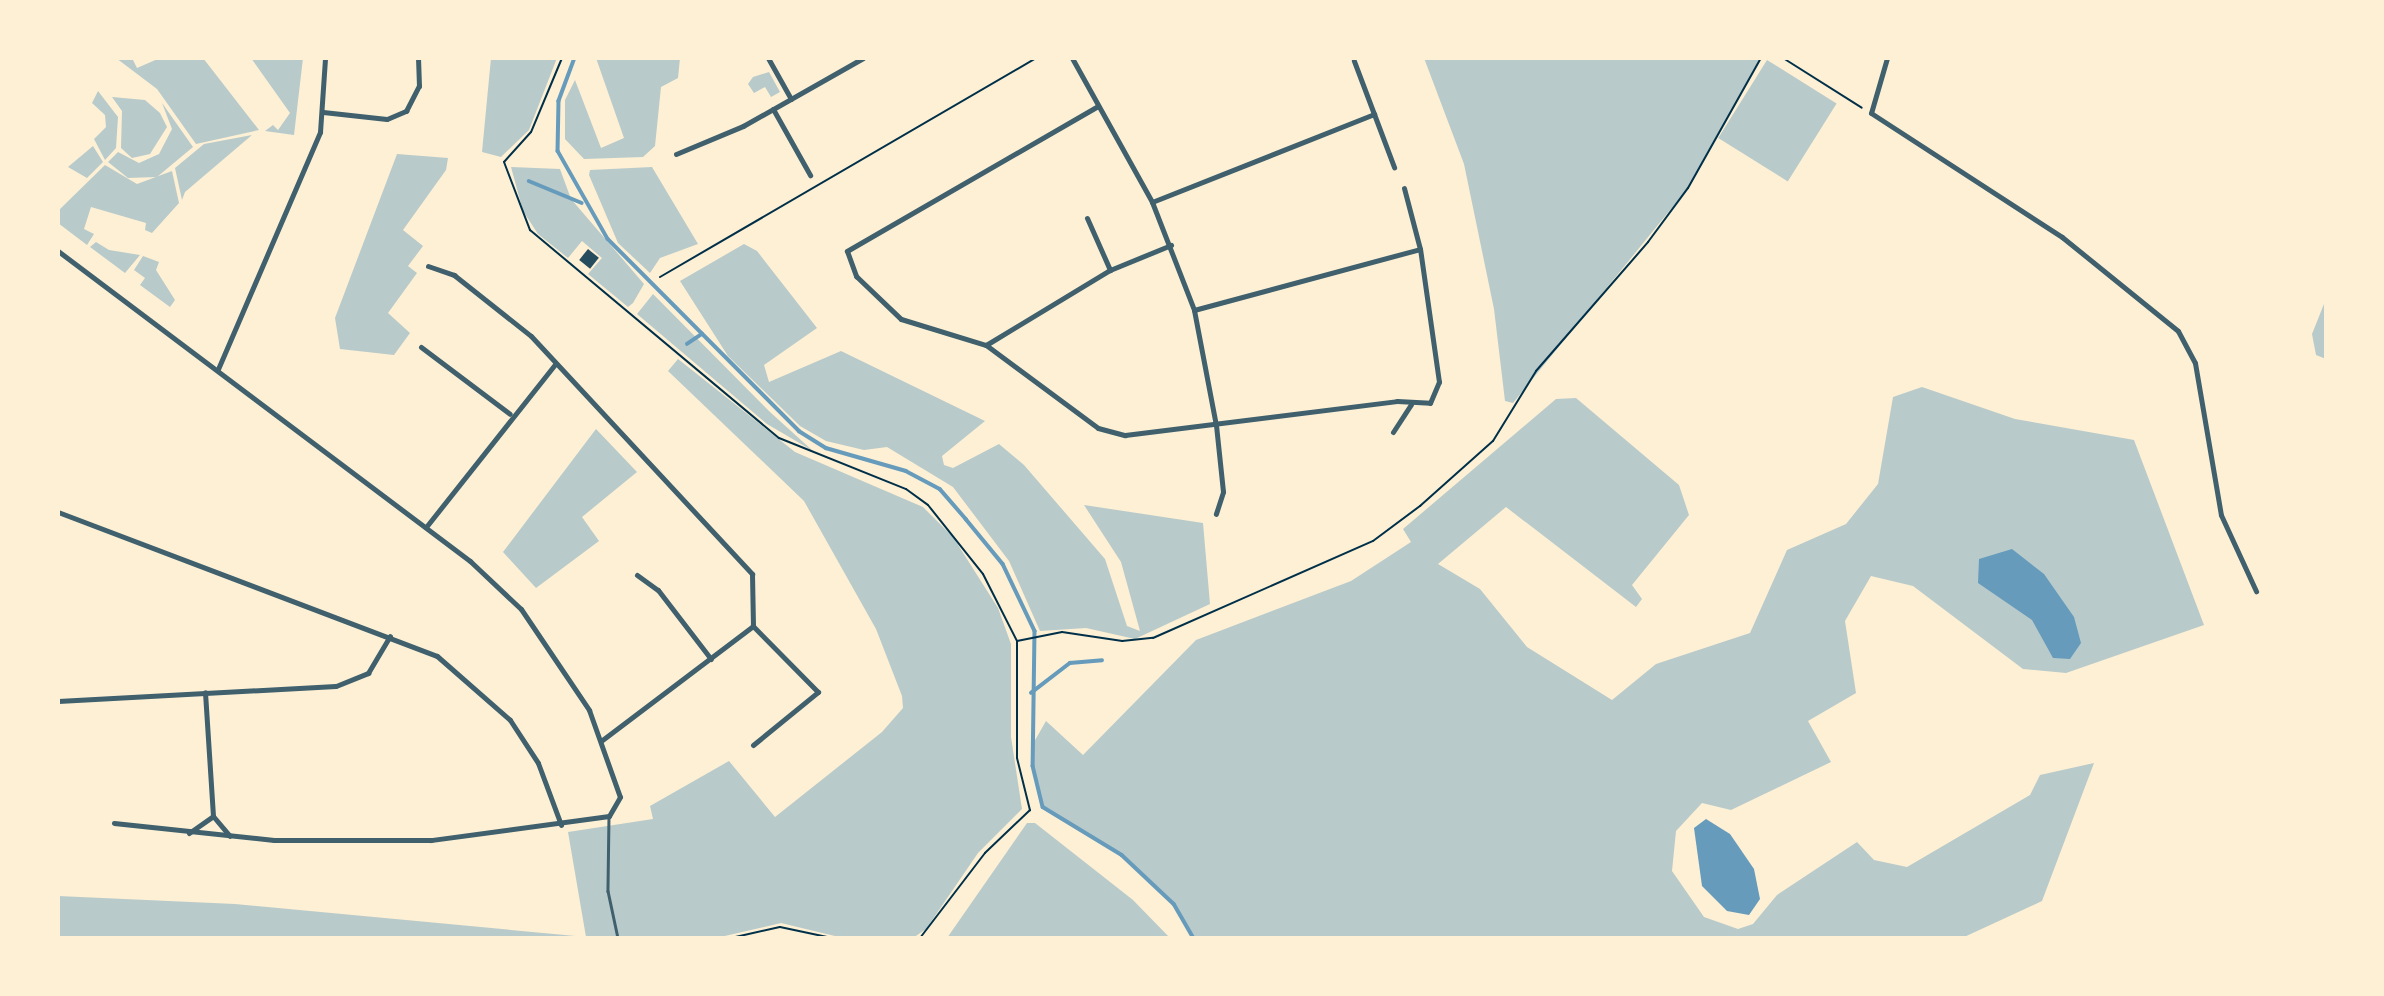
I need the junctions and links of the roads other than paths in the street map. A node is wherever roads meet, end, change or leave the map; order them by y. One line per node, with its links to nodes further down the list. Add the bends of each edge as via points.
1 (325, 58): 11 (street)
2 (418, 58): 11 (street, via 419,86 406,111 387,119)
3 (768, 58): 8 (street)
4 (863, 58): 8 (street)
5 (1072, 58): 9 (street)
6 (1887, 58): 37 (street, via 1871,113 2062,237 2178,331 2195,363 2221,515)
7 (1354, 61): 12 (street)
8 (790, 99): 10 (street)
9 (1098, 106): 17 (street); 25 (street, via 846,251 856,276 901,319)
10 (774, 109): 13 (street); 15 (street)
11 (323, 112): 28 (street, via 320,132)
12 (1374, 114): 14 (street); 17 (street)
13 (676, 154)
14 (1394, 167)
15 (810, 175)
16 (1404, 188): 20 (street)
17 (1152, 202): 19 (street)
18 (1087, 218): 23 (street)
19 (1171, 245): 23 (street); 24 (street)
20 (1420, 249): 24 (street); 29 (street, via 1439,382 1430,403)
21 (58, 251): 28 (street)
22 (428, 266): 27 (street, via 454,275 501,308)
23 (1110, 270): 25 (street)
24 (1194, 310): 31 (street)
25 (986, 345): 31 (street, via 1098,429 1125,435)
26 (421, 347): 30 (street)
27 (556, 363): 30 (street); 38 (street, via 748,564 757,597)
28 (219, 369): 35 (street)
29 (1411, 404): 31 (street); 32 (street)
30 (510, 414): 35 (street)
31 (1216, 425): 34 (street, via 1223,492)
32 (1393, 432)
33 (58, 512): 39 (street)
34 (1216, 514)
35 (426, 527): 43 (street, via 521,609 557,654)
36 (637, 575): 40 (street, via 658,590)
37 (2256, 591)
38 (754, 626): 40 (street); 44 (street, via 818,692)
39 (390, 636): 41 (street, via 378,662 355,681); 48 (street, via 437,656 502,711 538,763)
40 (711, 659): 43 (street)
41 (205, 692): 42 (street); 45 (street)
42 (58, 701)
43 (602, 740): 46 (street, via 620,797)
44 (753, 745)
45 (213, 816): 49 (street); 50 (street)
46 (609, 816): 48 (street); 51 (lane, via 608,891)
47 (114, 823): 49 (street)
48 (561, 825): 50 (street, via 431,840)
49 (189, 833): 50 (street)
50 (230, 836)
51 (618, 938)

